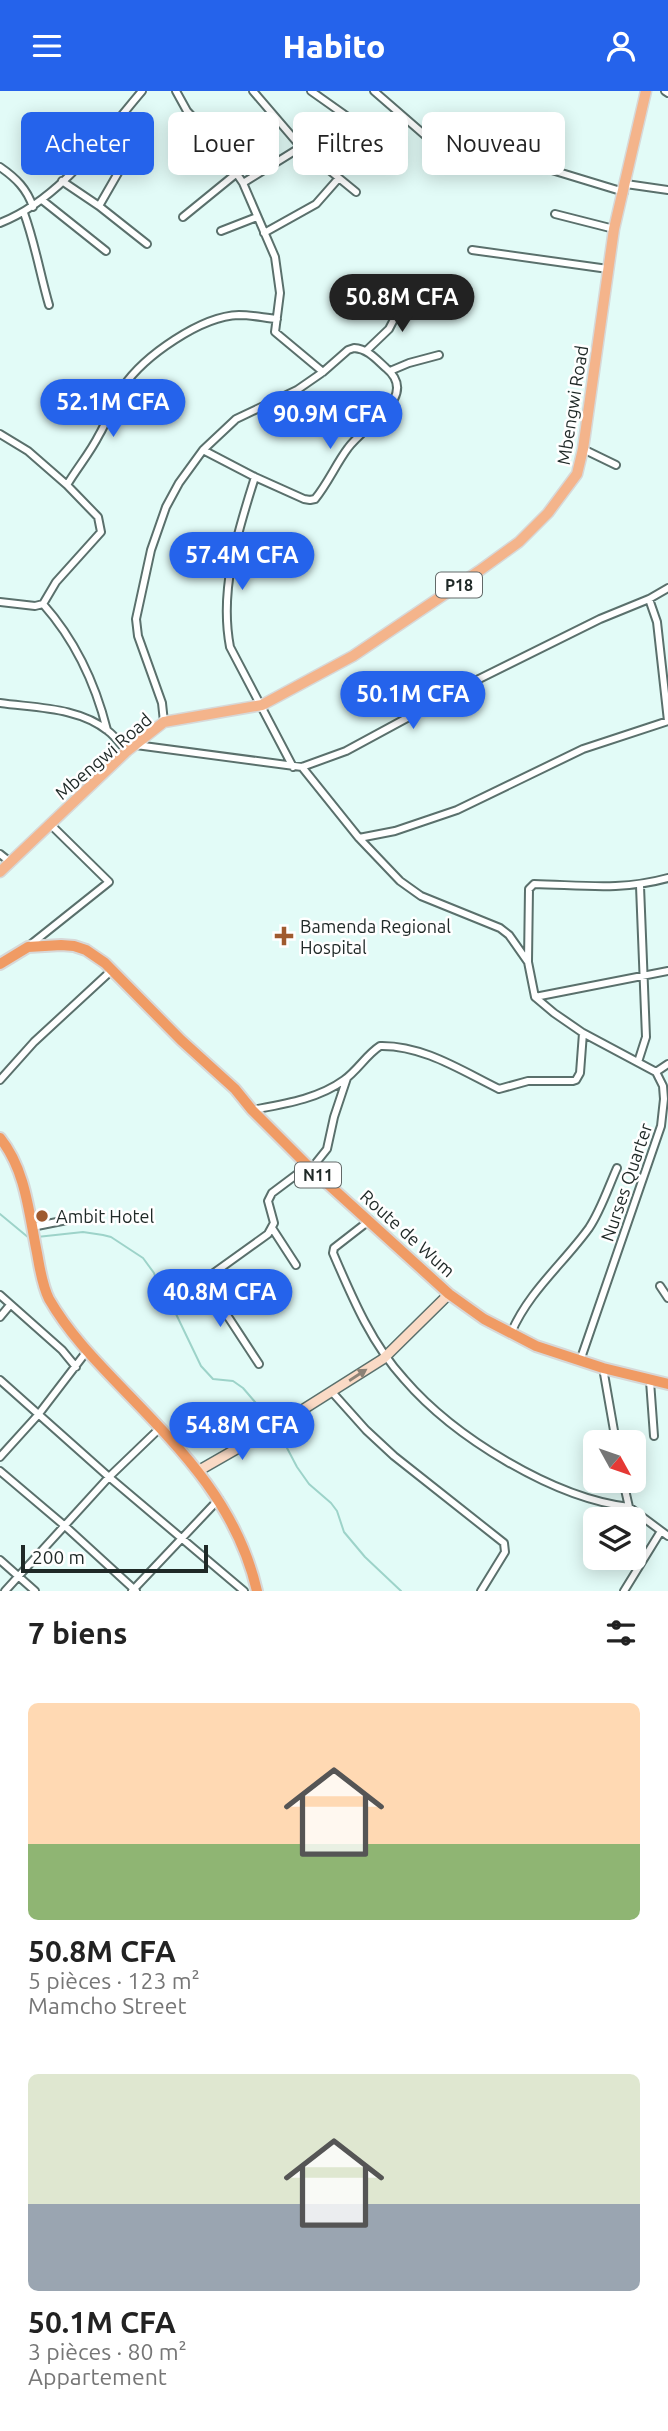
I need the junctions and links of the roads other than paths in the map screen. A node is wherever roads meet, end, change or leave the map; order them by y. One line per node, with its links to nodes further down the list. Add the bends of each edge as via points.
1 (142, 91): 7 (street)
2 (176, 91): 8 (street)
3 (253, 91): 11 (street)
4 (311, 91): 9 (street)
5 (374, 91): 10 (street)
6 (646, 91): 23 (main road, Mbengwi Road / P18)
7 (124, 112)
8 (188, 112)
9 (341, 112)
10 (422, 133)
11 (293, 138)
12 (293, 152): 22 (street)
13 (0, 167): 28 (street, via 16,179)
14 (565, 173): 23 (street)
15 (68, 175): 21 (street)
16 (117, 175): 27 (street)
17 (235, 175): 31 (street)
18 (238, 175): 22 (street)
19 (333, 175): 20 (street)
20 (338, 179): 25 (street); 36 (street, via 316,204)
21 (62, 181): 26 (street); 27 (street)
22 (243, 183): 32 (street)
23 (625, 188): 24 (street); 34 (main road, Mbengwi Road / P18)
24 (668, 190)
25 (356, 192)
26 (42, 200): 28 (street); 39 (street)
27 (99, 206): 37 (street)
28 (33, 207): 29 (street)
29 (24, 213): 33 (street); 42 (street)
30 (555, 214): 34 (street)
31 (183, 217)
32 (257, 217): 35 (street); 36 (street)
33 (0, 223)
34 (614, 229): 40 (main road, Mbengwi Road / P18)
35 (221, 231)
36 (264, 233): 43 (street, via 280,279)
37 (147, 244)
38 (472, 250): 40 (street)
39 (106, 251)
40 (608, 269): 49 (main road, Mbengwi Road / P18)
41 (407, 294): 44 (street, via 389,329)
42 (49, 305)
43 (277, 319): 47 (street, via 275,332); 53 (street, via 230,316 190,330 150,358 124,386)
44 (366, 351): 46 (street); 47 (street, via 348,350)
45 (439, 355): 46 (street)
46 (390, 371): 52 (street, via 398,387 396,400 348,447 315,499 304,499)
47 (323, 372): 50 (street, via 236,419)
48 (0, 434): 53 (street)
49 (583, 449): 51 (street); 59 (main road, Mbengwi Road / P18, via 577,474 519,542 353,656)
50 (204, 450): 52 (street); 61 (street, via 166,507 136,619)
51 (615, 465)
52 (255, 477): 59 (street, via 233,559 227,631 230,647)
53 (67, 485): 57 (street, via 98,517 101,532 56,582)
54 (668, 588): 55 (street)
55 (649, 599): 60 (street, via 657,622); 65 (street, via 531,652 346,751)
56 (0, 602): 57 (street)
57 (43, 604): 62 (street, via 73,643)
58 (0, 702): 62 (street, via 71,713)
59 (262, 705): 61 (main road, Mbengwi Road / P18); 64 (street)
60 (668, 721): 67 (street, via 583,750 457,810)
61 (164, 722): 63 (main road, Mbengwi Road / P18)
62 (107, 730): 63 (street)
63 (131, 748): 64 (street); 66 (main road, Mbengwi Road / P18)
64 (293, 767): 65 (street)
65 (302, 767): 67 (street)
66 (50, 824): 69 (main road, Mbengwi Road / P18); 73 (street, via 108,882)
67 (359, 838): 74 (street, via 421,896 500,928)
68 (0, 854): 69 (street)
69 (10, 862): 70 (main road, Mbengwi Road / P18)
70 (0, 872)
71 (668, 878): 72 (street)
72 (640, 886): 74 (street, via 534,884 528,889); 78 (street)
73 (28, 947): 75 (highway); 76 (highway, Route de Wum / N11, via 74,946)
74 (528, 962): 79 (street)
75 (0, 964)
76 (112, 970): 85 (street); 87 (highway, Route de Wum / N11)
77 (668, 971): 78 (street)
78 (643, 977): 79 (street); 81 (street, via 646,1037)
79 (535, 997): 80 (street)
80 (583, 1033): 81 (street); 84 (street, via 580,1073 573,1081 528,1081 499,1089 423,1053 391,1046 376,1049)
81 (638, 1062): 83 (street)
82 (668, 1064): 83 (street)
83 (656, 1072): 86 (street, Nurses Quarter)
84 (347, 1078): 87 (street, via 291,1103); 90 (street, via 327,1149)
85 (0, 1080)
86 (665, 1086): 88 (street, Nurses Quarter)
87 (252, 1110): 90 (highway, Route de Wum / N11)
88 (665, 1128): 106 (street, Nurses Quarter)
89 (0, 1138): 95 (highway, via 18,1165)
90 (309, 1168): 93 (highway, Route de Wum / N11); 94 (street, via 272,1193 268,1201)
91 (617, 1168): 103 (street, via 592,1223 529,1298)
92 (67, 1220): 95 (street)
93 (370, 1220): 98 (highway, Route de Wum / N11); 105 (street, via 333,1253 352,1300)
94 (272, 1227): 96 (street); 107 (street, via 204,1280)
95 (33, 1234): 104 (highway, via 47,1296)
96 (296, 1265)
97 (660, 1286): 100 (street)
98 (449, 1294): 103 (highway, Route de Wum / N11); 105 (main road)
99 (0, 1295): 101 (street)
100 (668, 1298)
101 (10, 1305): 102 (street); 108 (street)
102 (0, 1317)
103 (510, 1334): 106 (highway, Route de Wum / N11)
104 (87, 1351): 108 (street); 115 (highway)
105 (387, 1355): 113 (main road, one-way to 105); 124 (street, via 403,1379 450,1423 504,1461 593,1500)
106 (580, 1360): 109 (highway, Route de Wum / N11)
107 (259, 1364)
108 (76, 1367): 114 (street)
109 (603, 1368): 111 (highway, Route de Wum / N11); 116 (street)
110 (0, 1380): 114 (street)
111 (650, 1381): 112 (highway, Route de Wum / N11); 117 (street)
112 (668, 1384)
113 (332, 1392): 120 (main road); 136 (street, via 394,1456 504,1543 505,1552)
114 (38, 1415): 118 (street); 121 (street)
115 (160, 1428): 120 (highway); 121 (street)
116 (614, 1430)
117 (654, 1436)
118 (0, 1457)
119 (0, 1471): 126 (street)
120 (198, 1471): 123 (highway)
121 (109, 1478): 126 (street); 128 (street)
122 (626, 1493): 124 (street)
123 (219, 1499): 128 (street); 135 (highway, via 246,1551)
124 (629, 1507)
125 (646, 1520): 127 (street)
126 (65, 1526): 130 (street); 131 (street)
127 (665, 1534): 137 (street)
128 (181, 1539): 131 (street); 134 (street)
129 (0, 1560): 130 (street)
130 (18, 1576): 132 (street); 133 (street)
131 (134, 1590)
132 (5, 1591)
133 (35, 1591)
134 (244, 1591)
135 (257, 1591)
136 (481, 1591)
137 (624, 1591)

